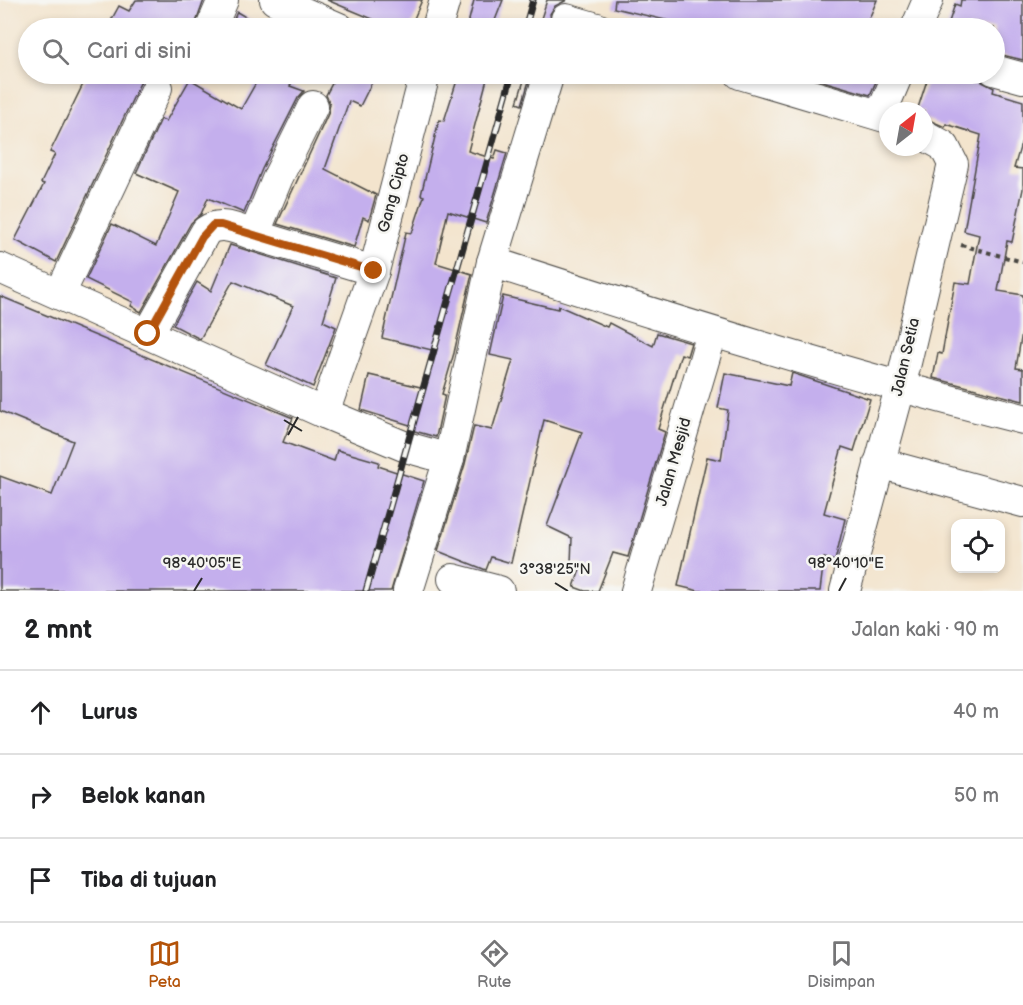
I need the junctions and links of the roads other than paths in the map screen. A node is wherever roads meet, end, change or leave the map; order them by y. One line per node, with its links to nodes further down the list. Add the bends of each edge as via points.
1 (223, 0): 5 (street)
2 (275, 0): 6 (street)
3 (445, 0): 7 (street)
4 (928, 0): 8 (street)
5 (215, 18)
6 (316, 18)
7 (440, 18)
8 (920, 18)
9 (1005, 73): 10 (street)
10 (1023, 78)
11 (422, 84): 23 (street, Gang Cipto)
12 (546, 84): 21 (street)
13 (775, 84): 18 (street)
14 (895, 84): 16 (street)
15 (157, 88): 24 (street)
16 (889, 102)
17 (313, 106): 20 (street)
18 (879, 114)
19 (933, 140): 27 (street, Jalan Setia, via 944,146 953,164)
20 (254, 235): 23 (street); 26 (street, via 221,225 206,231)
21 (492, 262): 25 (street); 30 (street)
22 (0, 268): 24 (street)
23 (374, 271): 28 (street, Gang Cipto)
24 (60, 294): 26 (street)
25 (712, 333): 27 (street); 36 (street, Jalan Mesjid)
26 (148, 334): 28 (street)
27 (900, 388): 29 (street); 31 (street, Jalan Setia)
28 (324, 413): 30 (street, via 406,447)
29 (1023, 419)
30 (449, 459): 34 (street)
31 (879, 463): 32 (street); 37 (street, Jalan Setia)
32 (1023, 502)
33 (453, 579): 35 (street)
34 (408, 591)
35 (499, 591)
36 (636, 591)
37 (845, 591)

